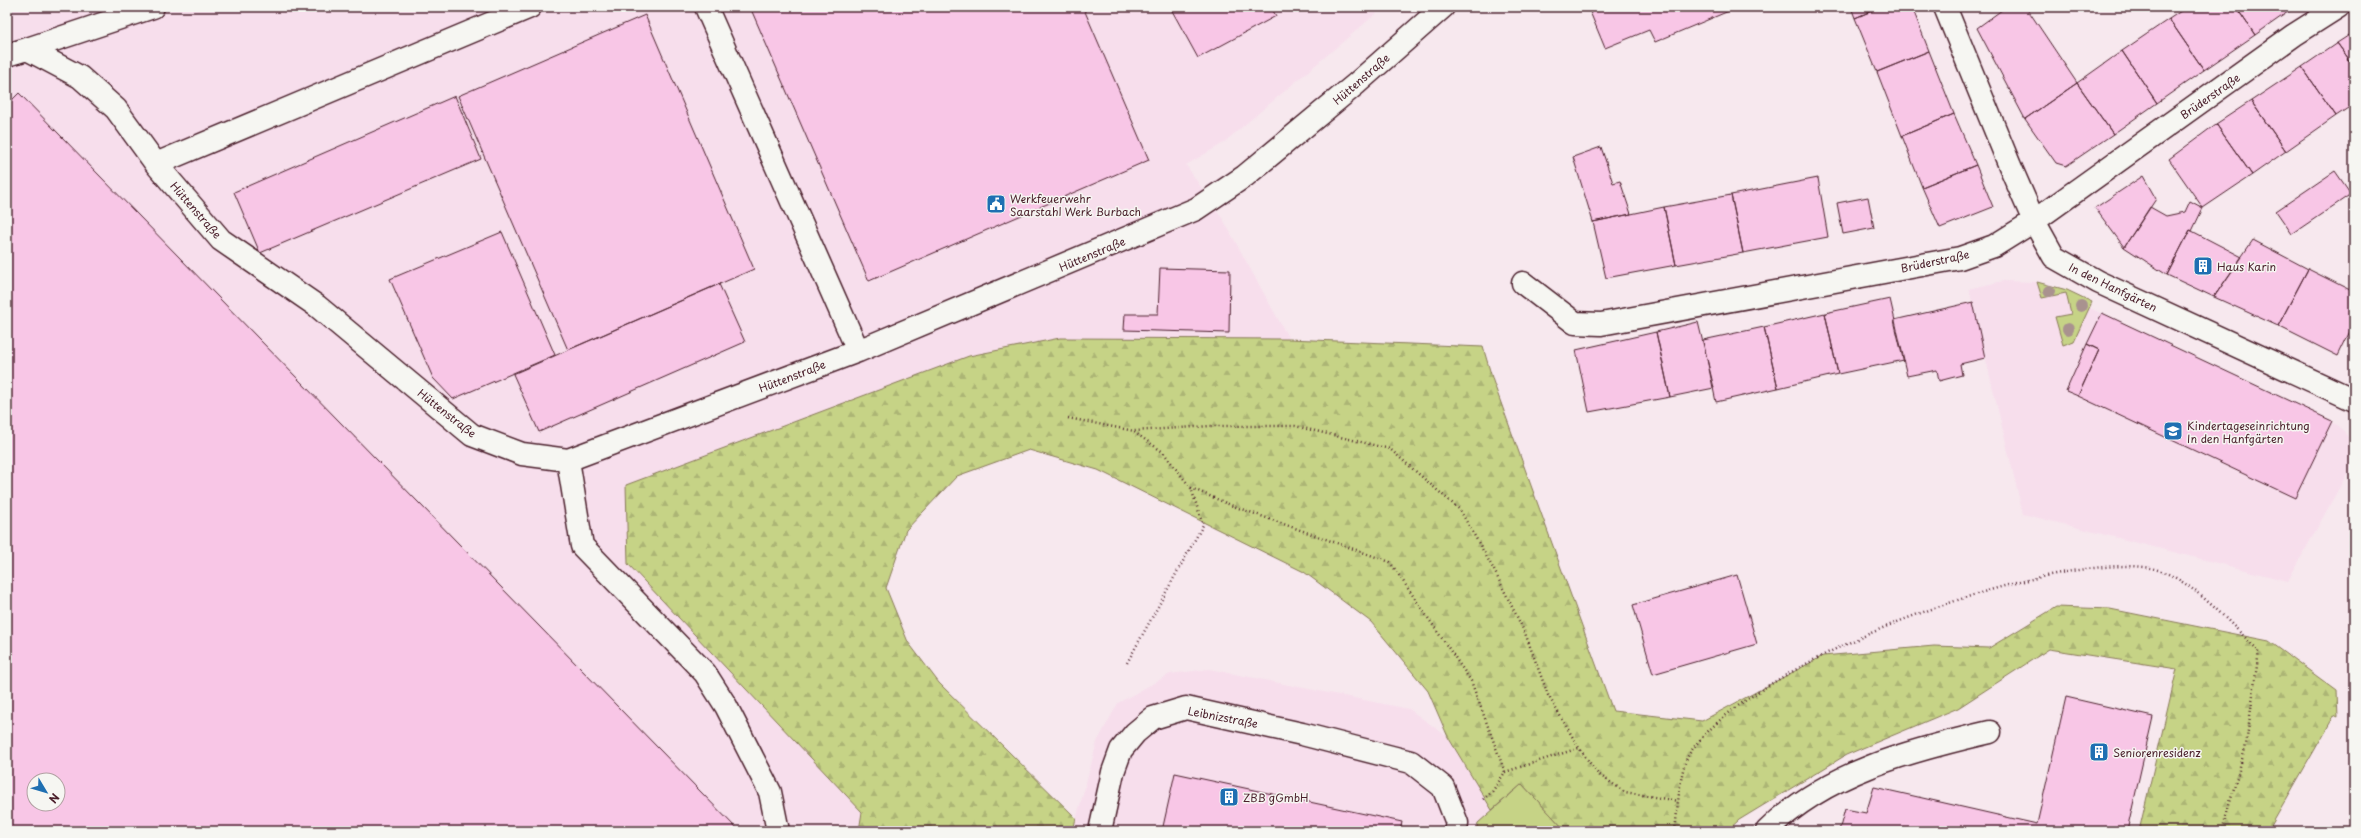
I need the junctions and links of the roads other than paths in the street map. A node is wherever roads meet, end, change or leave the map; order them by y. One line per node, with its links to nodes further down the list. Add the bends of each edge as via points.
1 (153, 7): 7 (street)
2 (530, 7): 8 (street)
3 (706, 7): 11 (street)
4 (1443, 7): 11 (street, Hüttenstraße, via 1356,84 1245,176 1196,209)
5 (1945, 7): 9 (street, In den Hanfgärten)
6 (2338, 7): 9 (street, Brüderstraße, via 2294,35)
7 (17, 52): 8 (street, Hüttenstraße, via 80,77 111,104)
8 (156, 164): 13 (street, Hüttenstraße, via 221,240 317,306 472,435 522,454)
9 (2034, 220): 10 (street, Brüderstraße, via 1994,246 1960,258 1601,324 1575,323); 12 (street, In den Hanfgärten, via 2054,257 2098,282)
10 (1523, 283)
11 (858, 351): 13 (street, Hüttenstraße)
12 (2354, 400)
13 (568, 460): 16 (street, via 582,546 705,672 726,706 770,792)
14 (1990, 732): 18 (street, via 1900,755 1861,771 1819,792)
15 (1456, 827): 17 (street, Leibnizstraße, via 1443,787 1411,762 1186,708 1153,718 1134,733 1121,750 1113,772)
16 (778, 831)
17 (1100, 831)
18 (1767, 831)

